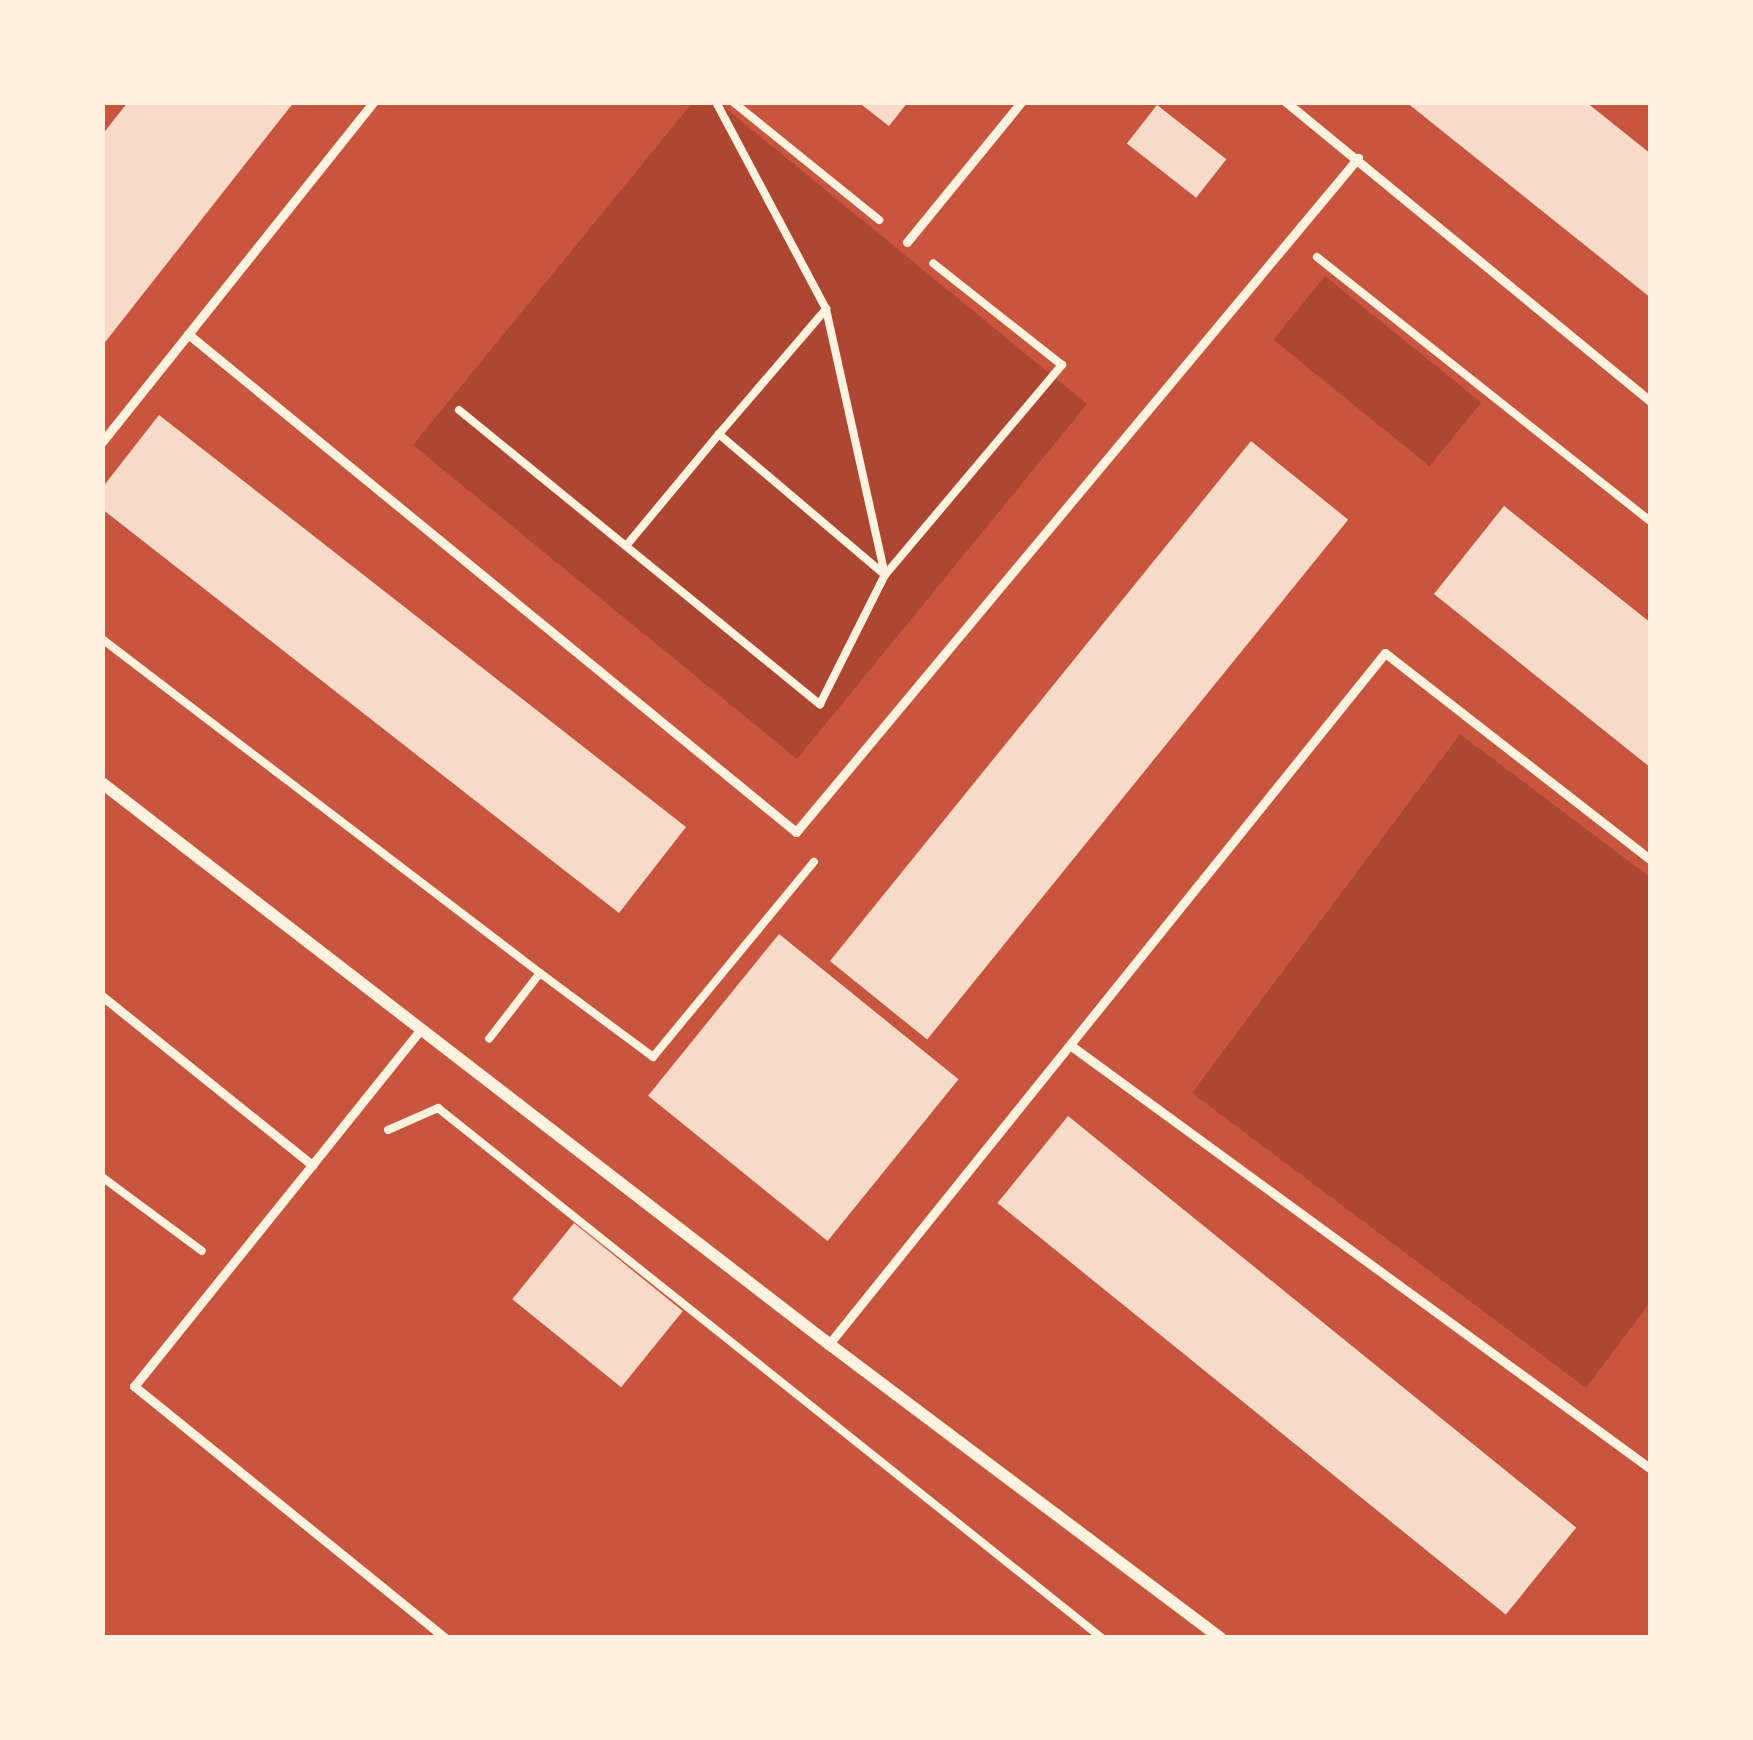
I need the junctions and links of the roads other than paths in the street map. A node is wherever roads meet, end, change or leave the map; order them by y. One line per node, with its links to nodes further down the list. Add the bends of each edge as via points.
1 (373, 102): 6 (lane)
2 (1021, 102): 5 (lane)
3 (1286, 102): 4 (lane)
4 (1358, 158): 6 (lane, via 796,832); 7 (lane)
5 (907, 242)
6 (188, 334): 8 (lane)
7 (1651, 402)
8 (102, 442)
9 (102, 783): 12 (street)
10 (1651, 860): 13 (lane, via 1385,653)
11 (102, 996): 14 (lane)
12 (421, 1029): 14 (lane); 15 (street)
13 (1070, 1045): 15 (lane); 16 (lane)
14 (312, 1165): 17 (lane, via 134,1385)
15 (829, 1344): 18 (street)
16 (1651, 1469)
17 (445, 1638)
18 (1221, 1638)

